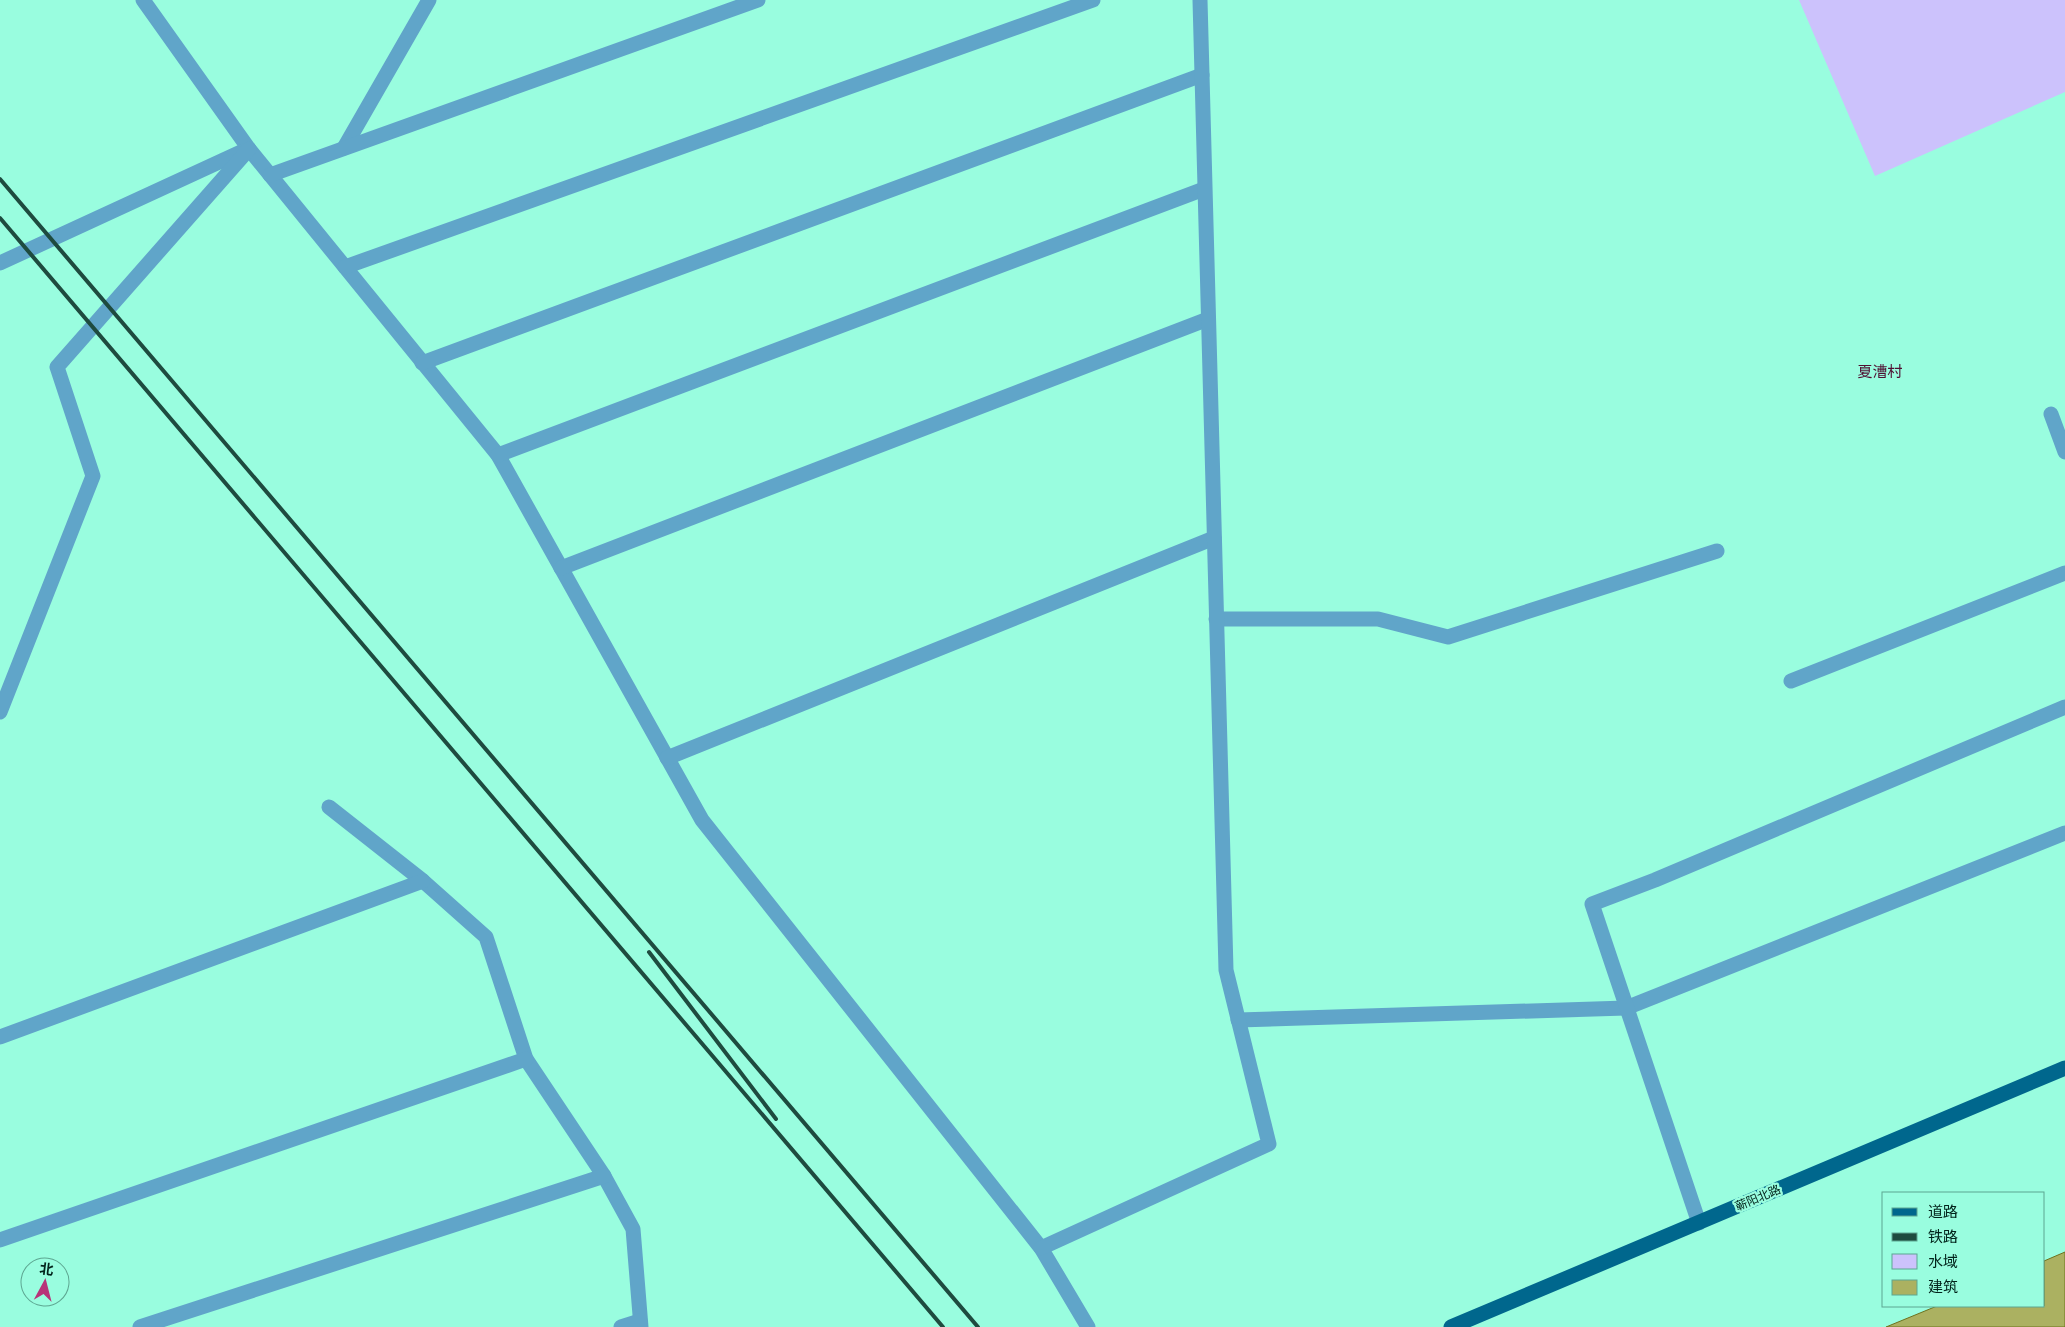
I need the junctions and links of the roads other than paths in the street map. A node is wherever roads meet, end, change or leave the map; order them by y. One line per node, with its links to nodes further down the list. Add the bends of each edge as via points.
1 (143, 0): 7 (street)
2 (429, 0): 8 (street)
3 (758, 0): 8 (street)
4 (1093, 0): 12 (street)
5 (1200, 0): 6 (street)
6 (1202, 75): 10 (street); 14 (street)
7 (249, 148): 9 (street); 11 (street); 25 (street, via 57,367 93,476)
8 (344, 148): 9 (street)
9 (270, 174): 12 (street)
10 (1204, 189): 13 (street); 17 (street)
11 (0, 263)
12 (345, 267): 14 (street)
13 (1208, 318): 18 (street); 20 (street)
14 (422, 363): 17 (street)
15 (2051, 414): 16 (street)
16 (2065, 452)
17 (498, 455): 20 (street)
18 (1214, 538): 22 (street); 26 (street)
19 (1717, 551): 22 (street, via 1448,637 1378,620)
20 (561, 568): 26 (street)
21 (2065, 573): 23 (street)
22 (1216, 619): 31 (street, via 1226,970)
23 (1791, 681)
24 (2065, 707): 30 (street, via 1592,904)
25 (0, 712)
26 (667, 758): 38 (street, via 702,820)
27 (329, 807): 29 (street)
28 (2065, 833): 30 (street)
29 (423, 881): 32 (street); 33 (street, via 486,937)
30 (1626, 1008): 31 (street); 36 (street)
31 (1238, 1020): 38 (street, via 1269,1144)
32 (0, 1037)
33 (526, 1059): 35 (street); 37 (street)
34 (2065, 1068): 36 (main road, 蕲阳北路)
35 (604, 1176): 39 (street, via 633,1229); 40 (street)
36 (1699, 1222): 43 (main road, 蕲阳北路)
37 (0, 1240)
38 (1041, 1248): 42 (street)
39 (640, 1324): 41 (street)
40 (140, 1327)
41 (621, 1327)
42 (1088, 1327)
43 (1451, 1327)

